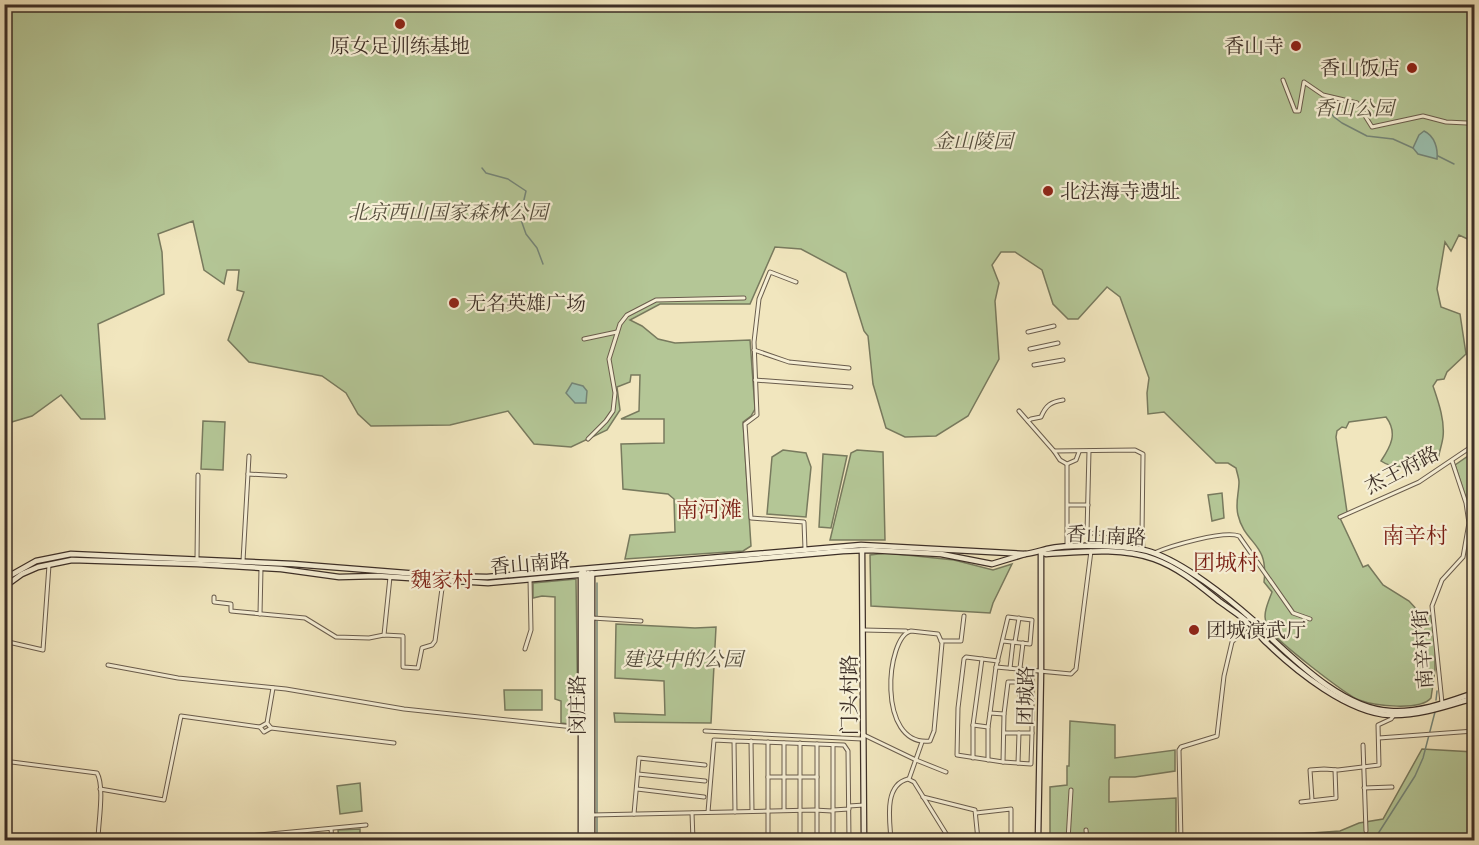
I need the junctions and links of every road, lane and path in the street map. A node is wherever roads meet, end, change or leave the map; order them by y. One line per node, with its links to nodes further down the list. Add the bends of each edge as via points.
1 (1283, 80): 2 (street, via 1295,111 1299,111 1304,82 1323,95 1357,103 1372,127 1423,116)
2 (1474, 127)
3 (1474, 149): 4 (street)
4 (1474, 156)
5 (796, 282): 13 (street, via 770,272 759,299)
6 (744, 298): 8 (street, via 649,302 623,318)
7 (1054, 326): 9 (street)
8 (617, 332): 10 (street); 22 (street, via 609,359 615,393 613,411)
9 (1028, 332)
10 (584, 339)
11 (1058, 343): 12 (street)
12 (1030, 349)
13 (754, 350): 16 (street, via 789,362); 17 (street)
14 (1063, 360): 15 (street)
15 (1034, 365)
16 (849, 368)
17 (755, 380): 18 (street); 40 (street, via 757,415 745,424 751,518 804,522)
18 (851, 387)
19 (1063, 400): 21 (street, via 1052,402 1041,417)
20 (1019, 411): 21 (street)
21 (1028, 421): 24 (street)
22 (588, 439)
23 (1474, 445): 28 (street, 杰王府路)
24 (1054, 451): 25 (street); 29 (street)
25 (1079, 451): 26 (street); 29 (street, via 1076,460)
26 (1089, 451): 34 (street); 38 (street, via 1136,450 1143,454)
27 (249, 456): 30 (street)
28 (1452, 461): 35 (street, 杰王府路, via 1419,482); 36 (street, 南辛村街)
29 (1067, 464): 33 (street)
30 (248, 474): 32 (street); 49 (street)
31 (198, 475): 48 (street)
32 (285, 476)
33 (1068, 505): 34 (street); 39 (street)
34 (1088, 505): 38 (street, via 1087,533)
35 (1340, 517)
36 (1470, 523): 37 (street); 88 (street, 南辛村街, via 1463,557 1442,580 1432,606)
37 (1474, 523)
38 (1142, 534): 42 (street)
39 (1068, 548): 42 (main road, 香山南路); 44 (main road, 香山南路)
40 (805, 549): 46 (main road, 香山南路, via 878,545); 52 (main road, 香山南路)
41 (862, 550): 46 (main road, 香山南路, via 941,554 992,564); 52 (main road, 香山南路); 66 (main road, 门头村路)
42 (1143, 550): 45 (main road, 香山南路)
43 (1091, 551): 44 (main road, 香山南路); 65 (main road, 香山南路, via 1131,554 1162,562); 82 (street, via 1076,669 1071,674)
44 (1041, 552): 46 (main road, 香山南路); 82 (main road, 团城路)
45 (1154, 553): 63 (street, via 1202,539 1239,536 1293,613); 65 (main road, 香山南路, via 1178,564)
46 (1025, 554)
47 (49, 557): 48 (main road, 香山南路, via 79,554); 50 (street); 54 (main road, 香山南路)
48 (197, 559): 49 (main road, 香山南路)
49 (243, 561): 55 (main road, 香山南路)
50 (49, 564): 51 (main road, 香山南路, via 87,560); 57 (main road, 香山南路, via 22,574); 69 (street, via 44,650)
51 (261, 567): 53 (main road, 香山南路, via 339,577); 59 (street)
52 (586, 572): 55 (main road, 香山南路); 56 (main road, 香山南路); 61 (main road, 闵庄路); 98 (main road, 闵庄路)
53 (390, 577): 55 (main road, 香山南路); 68 (street)
54 (4, 579)
55 (443, 579): 56 (main road, 香山南路, via 488,583); 68 (street, via 435,641 422,648 418,668 403,667 403,636)
56 (530, 579): 74 (street, via 531,630)
57 (4, 587)
58 (213, 597): 59 (street, via 214,602 231,604 231,611)
59 (260, 614): 68 (street, via 305,618 336,637)
60 (964, 616): 70 (street, via 961,640)
61 (590, 618): 64 (street); 155 (main road, 闵庄路); 166 (main road, 闵庄路)
62 (1019, 618): 71 (street, via 1008,616); 72 (street); 73 (street, via 1032,620 1030,644)
63 (1310, 619)
64 (641, 621)
65 (1252, 622): 88 (main road, 香山南路, via 1348,700 1395,711); 91 (main road, 香山南路, via 1273,648 1336,697 1360,708); 179 (street, via 1232,642 1216,736 1179,750)
66 (864, 630): 67 (street); 104 (main road, 门头村路)
67 (911, 631): 70 (street, via 934,632); 109 (street, via 903,635 897,648 891,704 903,730)
68 (384, 635)
69 (4, 641)
70 (941, 641): 109 (street, via 934,731 930,741)
71 (1003, 641): 72 (street); 76 (street)
72 (1014, 642): 73 (street); 79 (street)
73 (1023, 643): 80 (street)
74 (525, 649)
75 (982, 659): 76 (street); 94 (street); 116 (street, via 964,659 958,708 957,755)
76 (998, 661): 78 (street)
77 (108, 665): 83 (street, via 178,678)
78 (996, 667): 79 (street); 89 (street)
79 (1010, 668): 80 (street)
80 (1020, 669): 81 (street)
81 (1032, 670): 82 (street); 87 (street)
82 (1041, 671): 162 (main road, 团城路)
83 (273, 688): 93 (street); 98 (street, via 404,709)
84 (1474, 693): 88 (main road, 香山南路)
85 (1474, 698): 91 (main road, 香山南路)
86 (1019, 700): 87 (street); 90 (street, via 1020,682 1008,682); 92 (street)
87 (1032, 700): 103 (street)
88 (1442, 703)
89 (990, 713): 90 (street); 96 (street)
90 (1004, 714): 101 (street)
91 (1394, 715): 105 (street, via 1378,725)
92 (1019, 719)
93 (267, 723): 95 (street); 97 (street)
94 (973, 725): 96 (street); 116 (street)
95 (260, 727): 97 (street, via 264,732); 135 (street, via 181,716 164,800)
96 (988, 727): 118 (street)
97 (271, 728): 110 (street)
98 (583, 728): 166 (main road, 闵庄路)
99 (705, 731): 104 (street)
100 (1474, 731): 105 (street)
101 (1004, 733): 102 (street); 120 (street)
102 (1019, 733): 103 (street); 121 (street)
103 (1032, 733): 121 (street, via 1031,764)
104 (864, 737): 117 (street); 142 (main road, 门头村路)
105 (1379, 738): 123 (street, via 1379,765)
106 (734, 741): 107 (street); 150 (street, via 714,740); 151 (street)
107 (752, 741): 108 (street); 147 (street)
108 (768, 742): 111 (street); 127 (street)
109 (922, 742): 117 (street)
110 (394, 743)
111 (784, 743): 112 (street); 128 (street)
112 (800, 743): 113 (street); 129 (street)
113 (817, 744): 114 (street); 130 (street)
114 (834, 745): 143 (street, via 848,749); 146 (street)
115 (1363, 745): 123 (street)
116 (973, 758): 118 (street)
117 (916, 760): 125 (street); 131 (street)
118 (988, 760): 120 (street)
119 (4, 761): 135 (street, via 97,773)
120 (1003, 762): 121 (street)
121 (1018, 763)
122 (705, 765): 126 (street, via 639,758)
123 (1364, 767): 124 (street); 134 (street)
124 (1335, 770): 140 (street, via 1336,798); 140 (street, via 1310,770)
125 (946, 772)
126 (638, 774): 132 (street); 136 (street)
127 (768, 777): 128 (street); 148 (street)
128 (784, 777): 129 (street); 144 (street)
129 (800, 777): 130 (street); 145 (street)
130 (817, 777): 149 (street)
131 (909, 779): 139 (street); 174 (street, via 902,780 892,795)
132 (705, 781)
133 (1392, 787): 134 (street)
134 (1364, 788): 159 (street)
135 (100, 789): 163 (street)
136 (637, 789): 138 (street); 154 (street)
137 (1071, 790): 177 (street)
138 (704, 796)
139 (923, 797): 153 (street, via 968,807); 161 (street)
140 (1312, 800): 141 (street)
141 (1301, 802)
142 (864, 805): 143 (street); 173 (main road, 门头村路)
143 (849, 806): 146 (street); 172 (street)
144 (784, 810): 145 (street); 148 (street)
145 (800, 810): 149 (street); 169 (street)
146 (833, 810): 149 (street); 171 (street)
147 (752, 811): 148 (street); 151 (street)
148 (768, 811): 168 (street)
149 (817, 811): 170 (street)
150 (708, 812): 151 (street); 152 (street)
151 (735, 812)
152 (692, 813): 154 (street); 160 (street)
153 (976, 813): 175 (street); 176 (street, via 1011,809)
154 (634, 814): 155 (street)
155 (592, 815): 166 (main road, 闵庄路)
156 (366, 825): 157 (street)
157 (331, 829): 164 (street); 165 (street)
158 (1086, 830): 178 (street)
159 (1366, 831)
160 (693, 839): 167 (street)
161 (947, 839)
162 (1038, 839): 176 (street)
163 (98, 840)
164 (207, 840)
165 (332, 840)
166 (587, 840)
167 (640, 840)
168 (768, 840)
169 (800, 840)
170 (817, 840)
171 (833, 840)
172 (849, 840)
173 (864, 840)
174 (891, 840)
175 (978, 840)
176 (1011, 840)
177 (1068, 840)
178 (1087, 840)
179 (1181, 840)

